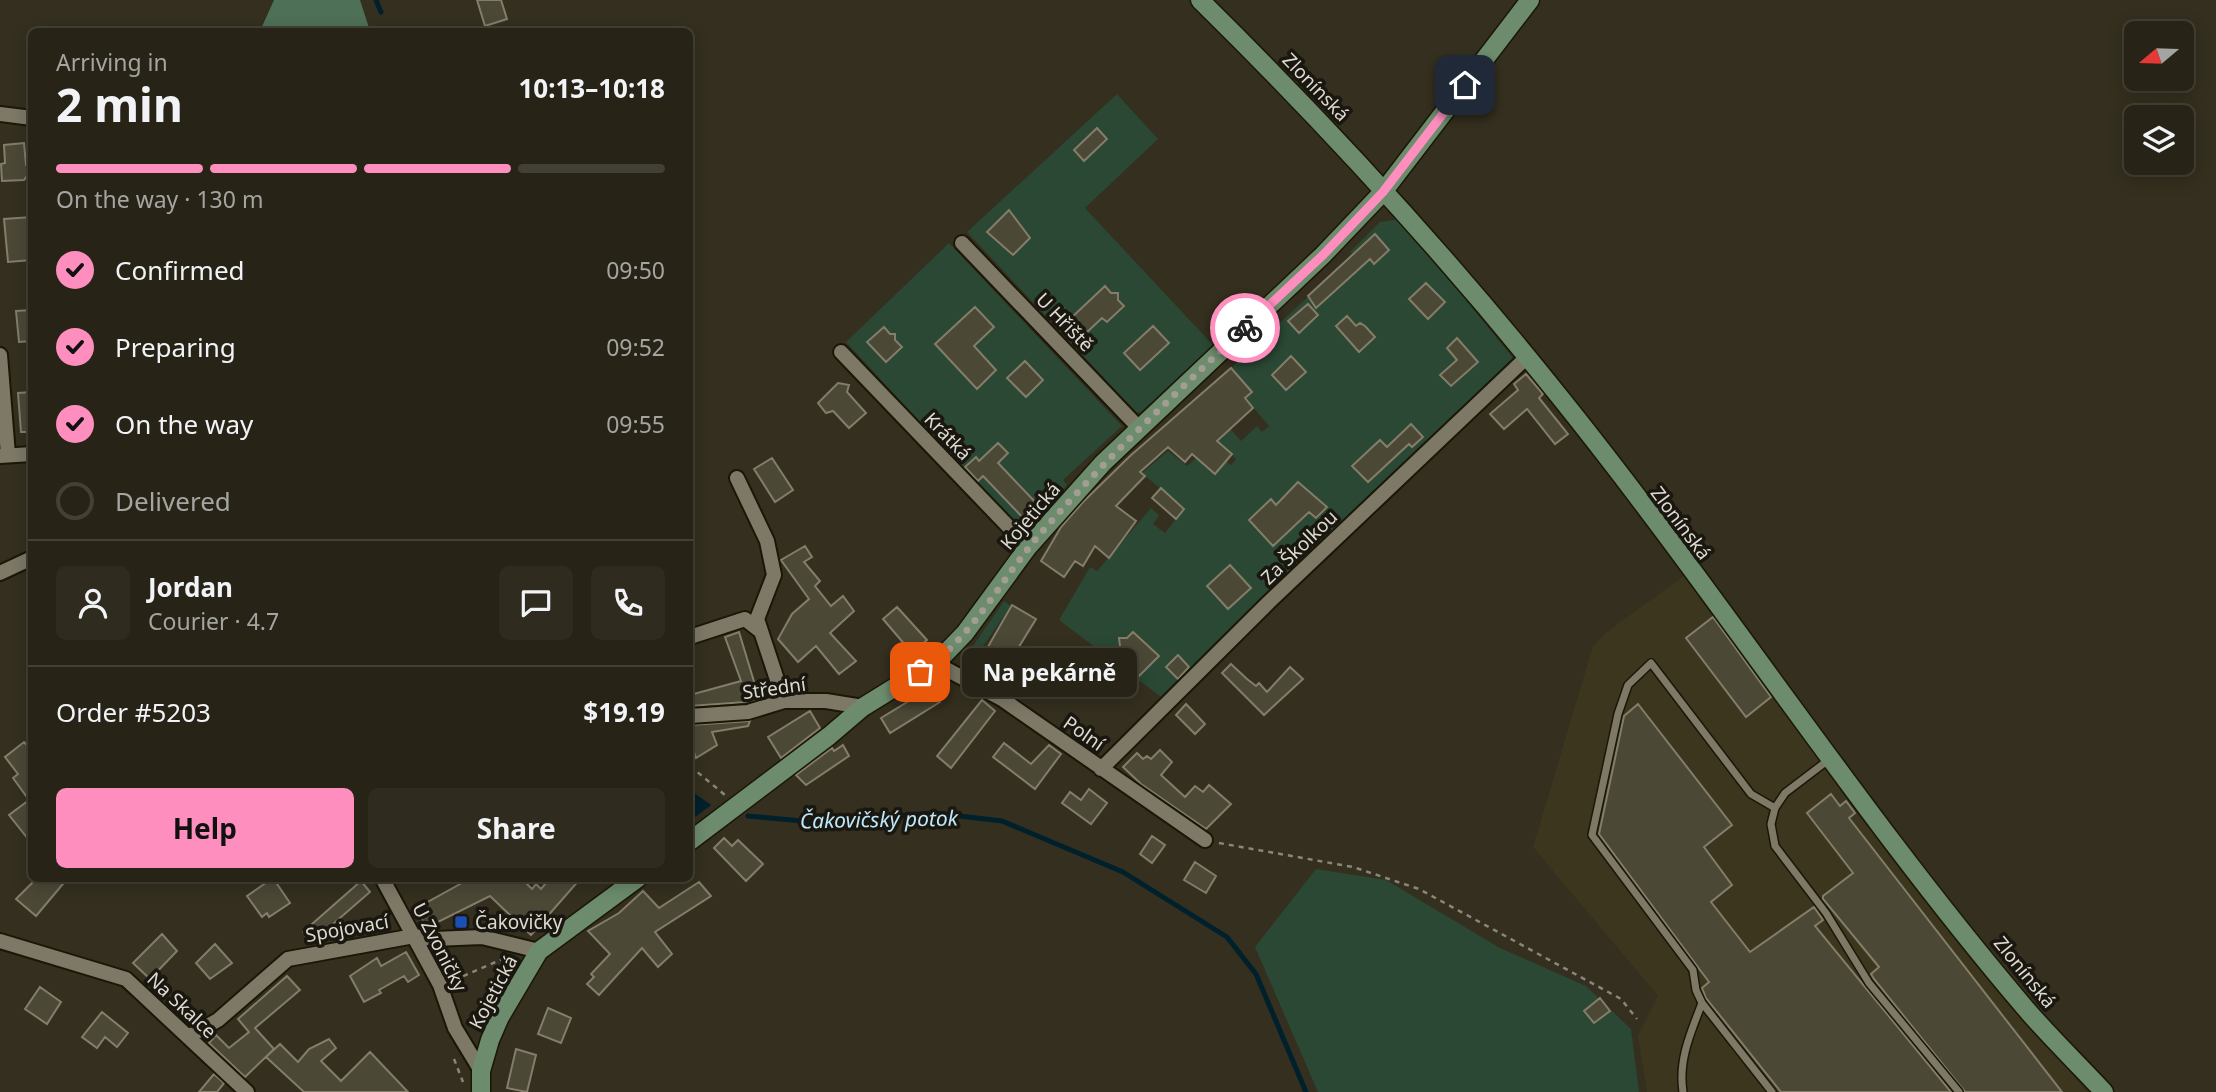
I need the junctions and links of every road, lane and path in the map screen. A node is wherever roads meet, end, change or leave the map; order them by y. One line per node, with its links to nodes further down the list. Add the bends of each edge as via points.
1 (1200, 0): 5 (street, Zlonínská, via 1305,104)
2 (1530, 0): 5 (street, Kojetická)
3 (0, 114): 4 (street)
4 (28, 118)
5 (1383, 192): 9 (street, Zlonínská); 10 (street, Kojetická, via 1323,255)
6 (962, 243): 10 (street, U Hřiště)
7 (841, 352): 14 (street, Krátká)
8 (0, 355): 12 (street)
9 (1527, 357): 23 (street, Zlonínská); 25 (street, Za Školkou)
10 (1139, 428): 14 (street, Kojetická)
11 (28, 454): 12 (street)
12 (4, 455)
13 (737, 478): 17 (street, via 767,541 774,575 758,619)
14 (1028, 547): 19 (street, Kojetická, via 965,633)
15 (28, 560): 16 (street)
16 (0, 573)
17 (759, 630): 18 (street, via 745,619); 20 (street)
18 (693, 636)
19 (939, 660): 21 (street, Kojetická); 25 (street, Polní, via 946,669 1002,699)
20 (784, 701): 21 (street, Střední); 22 (street, Střední, via 748,712)
21 (863, 707): 26 (street, Kojetická)
22 (693, 716)
23 (1832, 757): 27 (lane, via 1785,793); 47 (street, Zlonínská, via 2026,1009)
24 (693, 768): 26 (path)
25 (1101, 769): 29 (street, Polní)
26 (737, 805): 28 (street, Kojetická)
27 (1774, 808): 36 (lane, via 1751,794 1651,663 1628,685 1591,835 1693,970); 46 (lane, via 1775,846 1826,913 1869,983)
28 (693, 839)
29 (1205, 840): 37 (path, via 1353,867 1419,889 1621,999)
30 (384, 882): 32 (street, U Zvoničky)
31 (632, 882): 34 (street, Kojetická)
32 (414, 936): 34 (street, Spojovací, via 482,937); 35 (street, U Zvoničky); 38 (street, Spojovací, via 288,958 218,1020)
33 (0, 941): 38 (street, Na Skalce, via 126,979)
34 (532, 949): 35 (path); 40 (street, Kojetická)
35 (440, 985): 40 (street, U Zvoničky, via 458,1035)
36 (1702, 1003): 44 (lane, via 1684,1054); 45 (lane)
37 (1637, 1019)
38 (188, 1037): 42 (street, Na Skalce)
39 (454, 1057): 41 (path)
40 (481, 1071): 43 (street, Kojetická)
41 (464, 1085)
42 (247, 1092)
43 (481, 1092)
44 (1683, 1092)
45 (1772, 1092)
46 (1958, 1092)
47 (2104, 1092)

